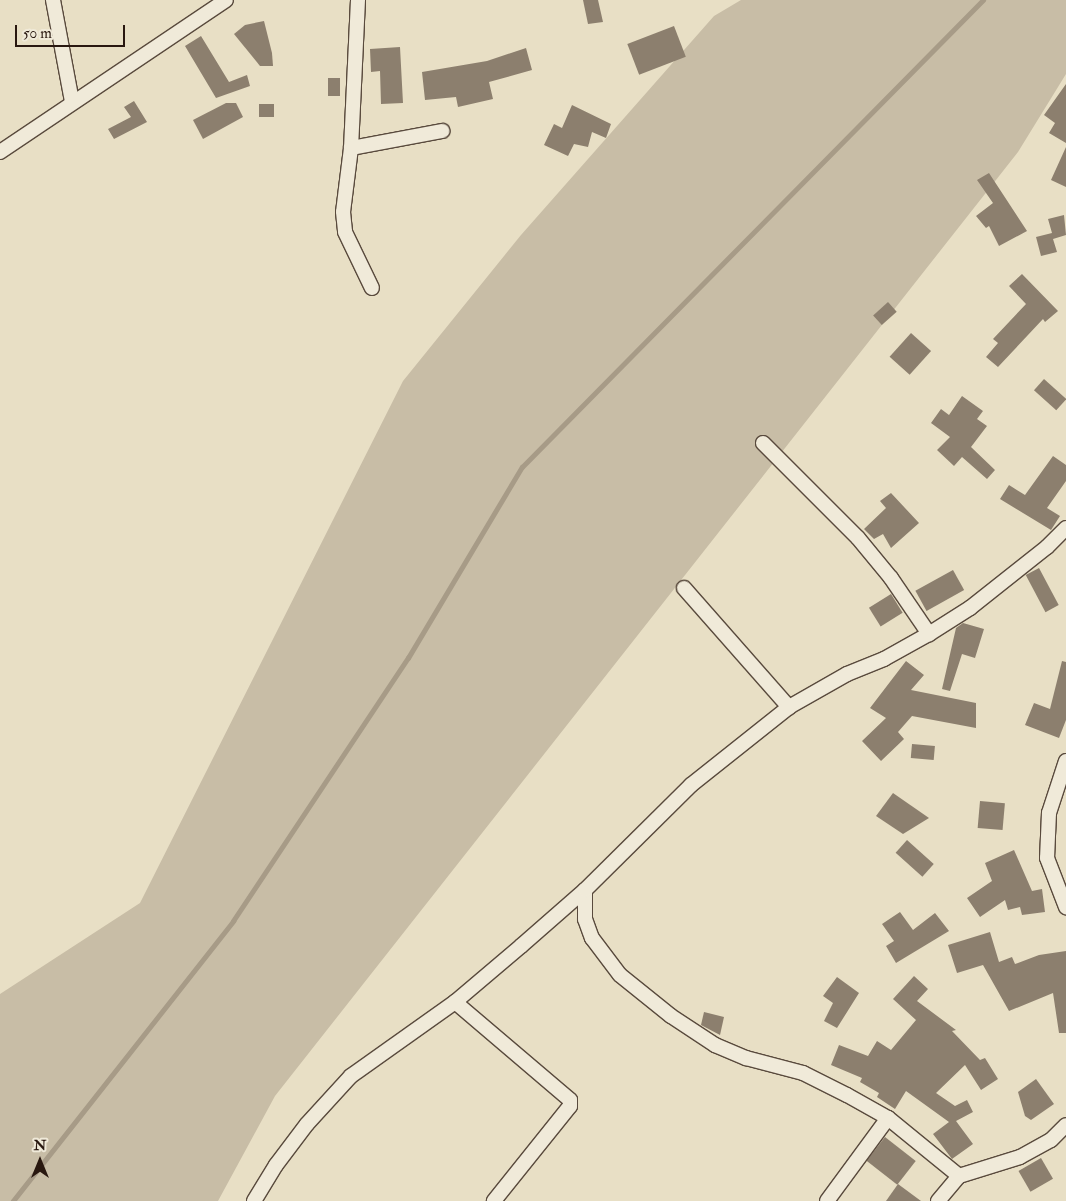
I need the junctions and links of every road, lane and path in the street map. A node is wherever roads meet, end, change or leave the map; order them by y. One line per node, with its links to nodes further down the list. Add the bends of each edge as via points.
1 (53, 0): 4 (street)
2 (226, 0): 4 (street)
3 (358, 0): 6 (street)
4 (72, 102): 7 (street)
5 (442, 131): 6 (street)
6 (351, 148): 8 (street, via 342,212 344,232)
7 (0, 152)
8 (372, 288)
9 (763, 443): 12 (street, via 858,538)
10 (1066, 528): 12 (street, via 1022,567)
11 (684, 588): 13 (street)
12 (930, 634): 13 (street, via 884,659 847,674)
13 (789, 707): 15 (street, via 692,785)
14 (1066, 761): 16 (street, via 1050,812 1047,858)
15 (585, 890): 17 (street); 18 (street, via 585,919 592,938 620,975 671,1016 715,1045 746,1058 803,1073)
16 (1066, 907)
17 (455, 1002): 21 (street, via 351,1076 307,1124); 22 (street, via 570,1100 570,1106)
18 (888, 1118): 20 (street); 23 (street)
19 (1066, 1125): 20 (street, via 1051,1140 1020,1157)
20 (959, 1176): 24 (street)
21 (254, 1201)
22 (494, 1201)
23 (827, 1201)
24 (938, 1201)

